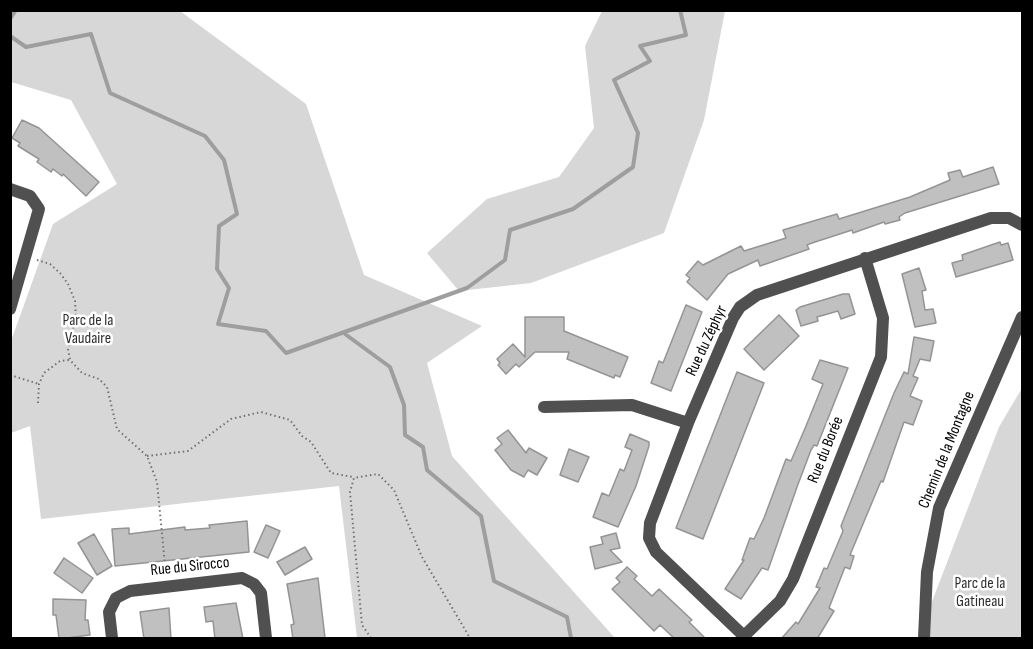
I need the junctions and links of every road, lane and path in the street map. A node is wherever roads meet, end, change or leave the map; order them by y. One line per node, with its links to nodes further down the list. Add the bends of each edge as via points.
1 (10, 189): 3 (street, via 30,196 39,209)
2 (1023, 225): 4 (street, Rue du Zéphyr, via 1009,218 991,218)
3 (28, 255): 5 (street); 7 (path, via 60,273 75,301)
4 (866, 258): 12 (street, Rue du Zéphyr, via 757,295 740,307); 16 (street, Rue du Borée, via 883,318 881,357 793,579 780,601)
5 (10, 309)
6 (1023, 317): 21 (street, Chemin de la Montagne, via 939,508 927,572)
7 (70, 360): 9 (path, via 51,366); 13 (path, via 82,373 99,379 107,387 117,429)
8 (10, 375): 9 (path)
9 (39, 384): 10 (path)
10 (38, 403)
11 (544, 407): 12 (street, via 632,405)
12 (688, 423): 16 (street, Rue du Zéphyr, via 650,523 649,538 656,552)
13 (147, 456): 14 (path, via 188,451 231,419 261,412 290,420 331,472); 15 (path, via 157,482)
14 (354, 478): 19 (path, via 350,492 362,625); 20 (path, via 378,474 394,490 422,557)
15 (167, 584): 17 (street, Rue du Sirocco, via 130,591 116,598 109,612); 18 (street, Rue du Sirocco, via 242,578 254,584 261,593)
16 (745, 637)
17 (112, 639)
18 (266, 639)
19 (371, 639)
20 (470, 639)
21 (924, 639)

